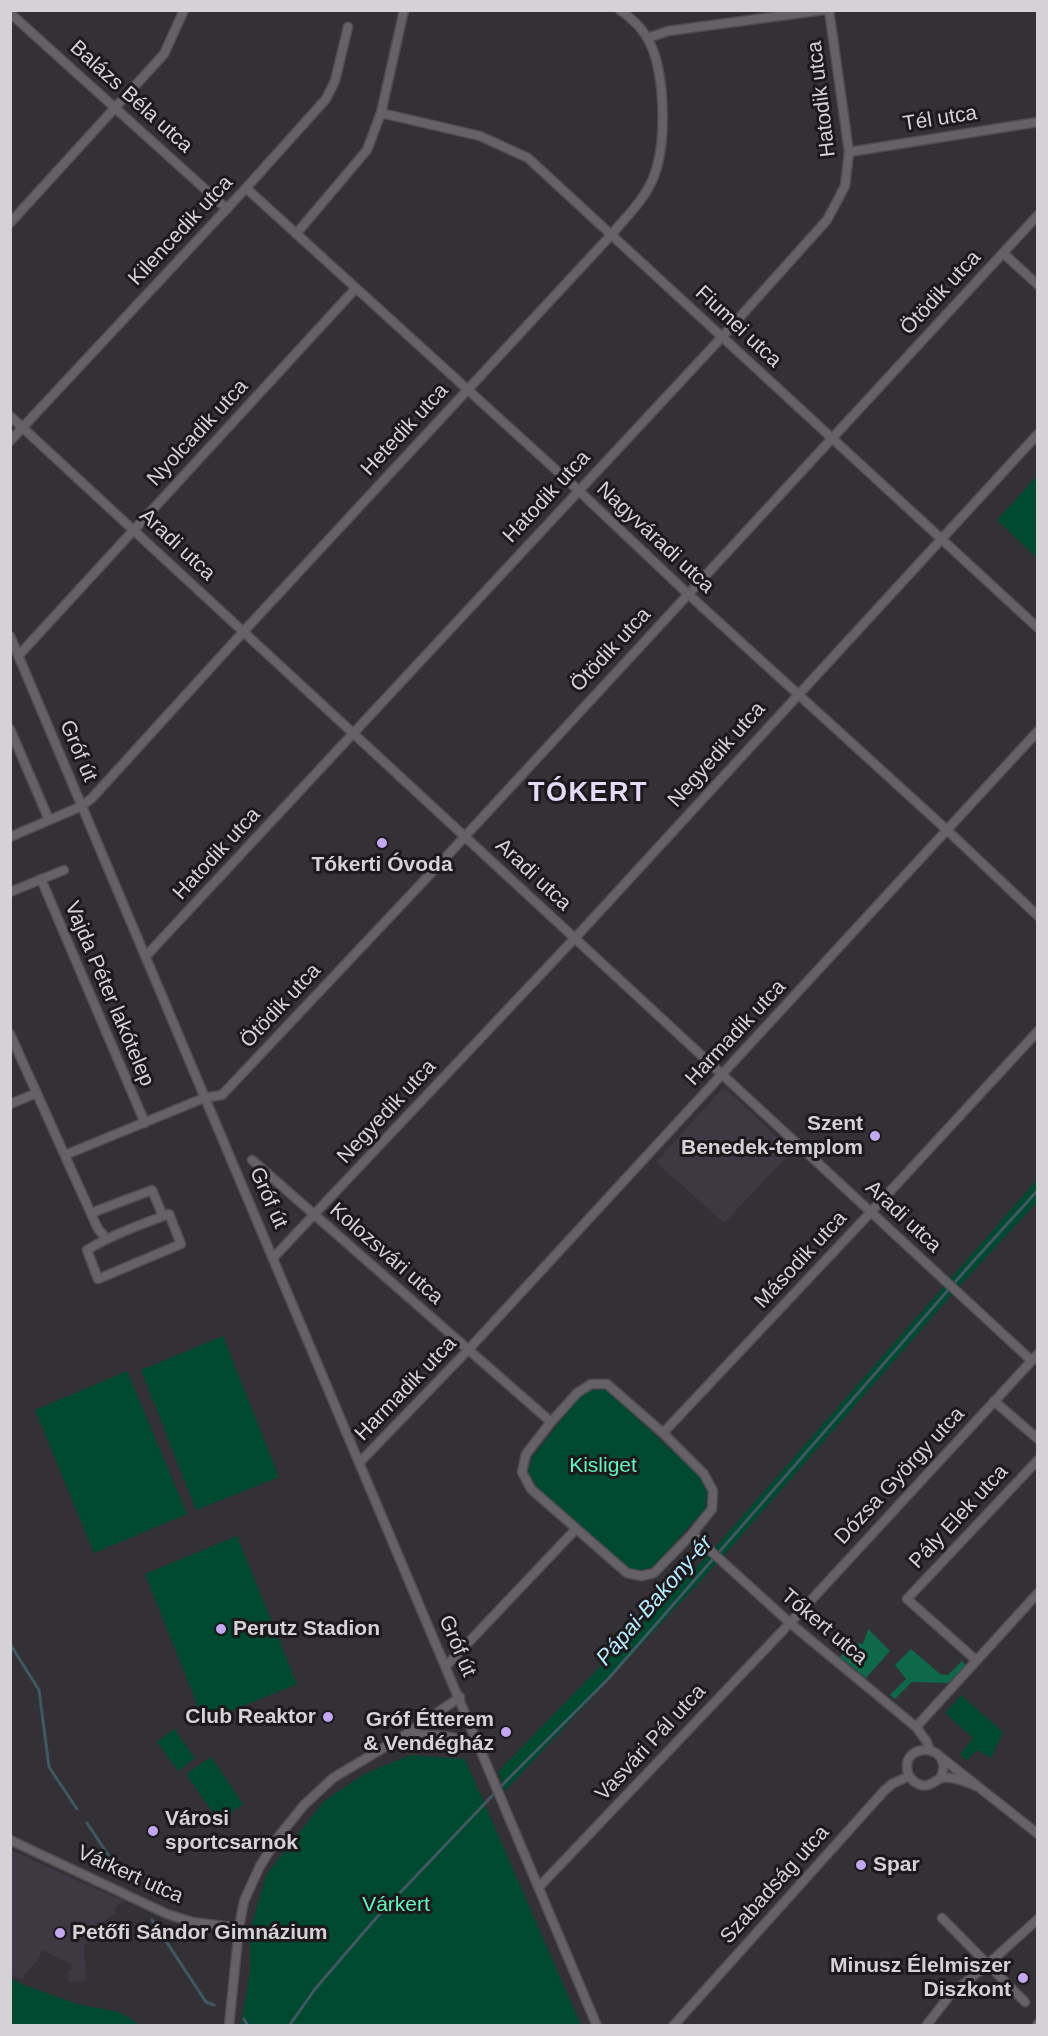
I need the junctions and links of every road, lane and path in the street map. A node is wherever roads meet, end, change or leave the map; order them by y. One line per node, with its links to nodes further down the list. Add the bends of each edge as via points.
1 (184, 10): 8 (street, via 164,54)
2 (404, 10): 9 (street)
3 (620, 10): 7 (street)
4 (827, 10): 7 (street, via 668,31); 11 (street, Hatodik utca)
5 (10, 13): 8 (street, Balázs Béla utca)
6 (348, 27): 12 (street, Kilencedik utca, via 335,81 326,99)
7 (648, 38): 17 (street, Hetedik utca, via 662,93 659,159 642,196)
8 (116, 108): 13 (street, Balázs Béla utca); 15 (street)
9 (381, 113): 16 (street, via 367,150); 17 (street, Fiumei utca, via 480,136 528,158)
10 (1038, 122): 11 (street, Tél utca)
11 (849, 152): 21 (street, Hatodik utca, via 845,186 827,220)
12 (246, 188): 13 (street, Kilencedik utca); 16 (street, Nagyváradi utca)
13 (227, 208): 24 (street, Kilencedik utca)
14 (1038, 214): 18 (street, Ötödik utca)
15 (10, 223)
16 (296, 234): 20 (street, Nagyváradi utca)
17 (611, 235): 21 (street, Fiumei utca); 22 (street, Hetedik utca)
18 (1003, 253): 19 (street); 26 (street, Ötödik utca)
19 (1038, 285)
20 (356, 288): 22 (street, Nagyváradi utca); 29 (street, Nyolcadik utca)
21 (722, 337): 26 (street, Fiumei utca); 28 (street, Hatodik utca)
22 (466, 390): 28 (street, Nagyváradi utca); 33 (street, Hetedik utca)
23 (10, 416): 24 (street, Aradi utca)
24 (23, 427): 27 (street, Kilencedik utca); 29 (street, Aradi utca)
25 (1038, 434): 30 (street, Negyedik utca)
26 (831, 437): 30 (street, Fiumei utca); 31 (street, Ötödik utca)
27 (10, 441)
28 (578, 490): 31 (street, Nagyváradi utca); 39 (street, Hatodik utca)
29 (134, 530): 33 (street, Aradi utca); 35 (street, Nyolcadik utca)
30 (941, 538): 32 (street, Fiumei utca); 36 (street, Negyedik utca)
31 (688, 594): 36 (street, Nagyváradi utca); 43 (street, Ötödik utca)
32 (1038, 628)
33 (243, 631): 39 (street, Aradi utca); 40 (street, Hetedik utca)
34 (10, 636): 35 (street, Gróf út)
35 (18, 655): 40 (street, Gróf út)
36 (798, 693): 42 (street, Nagyváradi utca); 49 (street, Negyedik utca)
37 (10, 729): 41 (street)
38 (1038, 731): 42 (street, Harmadik utca)
39 (354, 734): 43 (street, Aradi utca); 50 (street, Hatodik utca)
40 (82, 806): 41 (street); 50 (street, Gróf út)
41 (49, 820): 44 (street)
42 (947, 830): 48 (street, Nagyváradi utca); 53 (street, Harmadik utca)
43 (465, 836): 49 (street, Aradi utca); 55 (street, Ötödik utca, via 222,1095)
44 (10, 837)
45 (64, 870): 46 (street)
46 (41, 879): 47 (street); 57 (street, Vajda Péter lakótelep)
47 (10, 891)
48 (1038, 916)
49 (575, 938): 53 (street, Aradi utca); 62 (street, Negyedik utca)
50 (146, 956): 55 (street, Gróf út)
51 (1038, 1031): 60 (street, Második utca)
52 (10, 1034): 54 (street)
53 (722, 1074): 60 (street, Aradi utca); 66 (street, Harmadik utca)
54 (37, 1093): 56 (street); 58 (street)
55 (204, 1098): 57 (street); 65 (street, Gróf út)
56 (10, 1104)
57 (145, 1123): 58 (street)
58 (65, 1155): 61 (street)
59 (252, 1160): 62 (street, Kolozsvári utca)
60 (871, 1212): 67 (street, Aradi utca); 70 (street, Második utca)
61 (91, 1213): 63 (street, via 152,1190); 64 (street)
62 (315, 1215): 65 (street, Negyedik utca); 66 (street, Kolozsvári utca)
63 (163, 1216): 64 (street); 64 (street, via 169,1214 181,1244 98,1279 87,1250)
64 (106, 1238)
65 (274, 1257): 73 (street, Gróf út)
66 (468, 1350): 69 (street, Kolozsvári utca); 73 (street, Harmadik utca)
67 (1035, 1357): 68 (street, Dózsa György utca)
68 (994, 1401): 71 (street); 77 (street, Dózsa György utca)
69 (550, 1422): 70 (street, via 577,1393 591,1384 607,1384); 74 (street, via 526,1454 522,1472 531,1489)
70 (663, 1433): 75 (street, via 704,1474 713,1491 712,1509)
71 (1038, 1439)
72 (1038, 1460): 78 (street, Pály Elek utca, via 907,1599)
73 (360, 1462): 79 (street, Gróf út)
74 (576, 1529): 75 (street, via 627,1574 642,1576 654,1573); 79 (street)
75 (692, 1534): 77 (street, Tókert utca)
76 (1038, 1593): 78 (street)
77 (790, 1623): 81 (street, Tókert utca); 91 (street, Vasvári Pál utca)
78 (976, 1660): 81 (street)
79 (446, 1666): 80 (street, Gróf út)
80 (460, 1697): 82 (street); 83 (street, Gróf út)
81 (916, 1727): 84 (street, Tókert utca)
82 (405, 1735): 83 (street, via 444,1734); 94 (street, via 333,1778 304,1804 260,1866 244,1901)
83 (480, 1746): 91 (street, Gróf út)
84 (929, 1749): 85 (street, Tókert utca); 86 (street, via 913,1754 908,1764)
85 (939, 1755): 87 (street, via 944,1767); 88 (street, Tókert utca)
86 (909, 1776): 87 (street, Tókert utca, via 924,1786); 99 (street, Szabadság utca, via 884,1791)
87 (940, 1779): 88 (street, Tókert utca)
88 (976, 1786): 89 (street, Tókert utca)
89 (1038, 1834)
90 (10, 1840): 94 (street, Várkert utca, via 167,1914 192,1922)
91 (539, 1887): 98 (street)
92 (942, 1918): 95 (street)
93 (1038, 1919): 95 (street)
94 (239, 1928): 97 (street)
95 (988, 1965): 96 (street); 100 (street, via 950,1995)
96 (1025, 2002)
97 (229, 2025)
98 (597, 2025)
99 (673, 2025)
100 (926, 2025)

